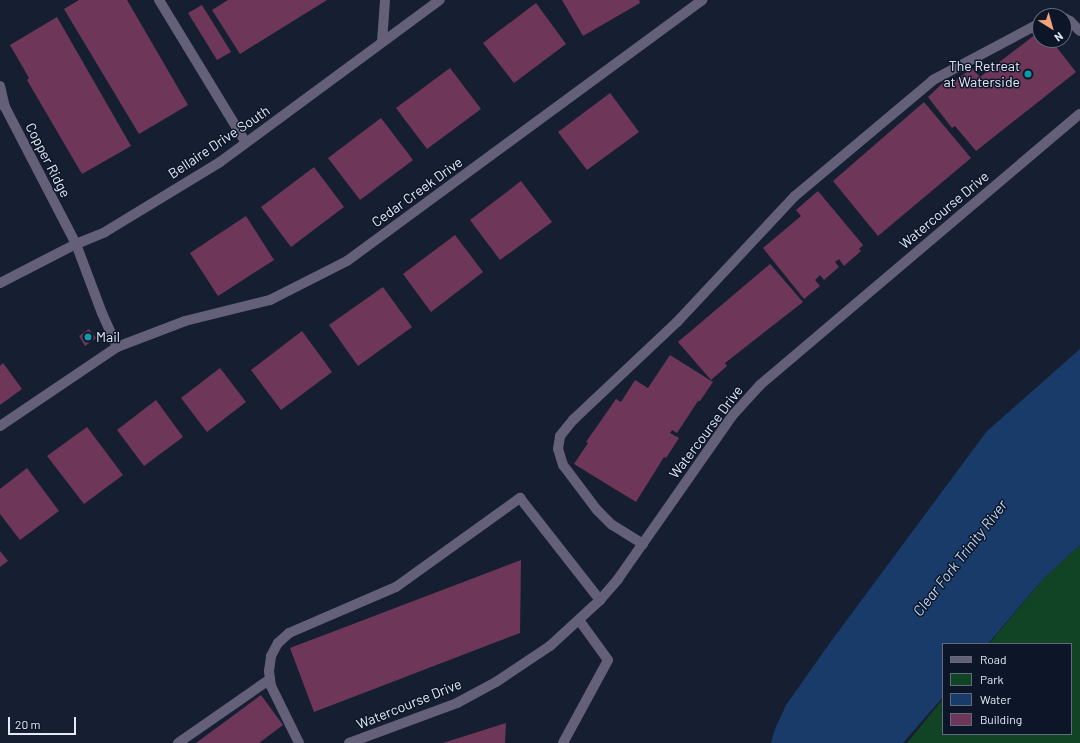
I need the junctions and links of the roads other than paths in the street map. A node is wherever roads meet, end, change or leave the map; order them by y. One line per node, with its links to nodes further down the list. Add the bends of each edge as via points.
1 (159, 0): 11 (street)
2 (385, 0): 8 (street)
3 (440, 0): 8 (street, Bellaire Drive South)
4 (702, 0): 14 (street, Cedar Creek Drive, via 347,261 270,300 185,321)
5 (1072, 22): 7 (street)
6 (1032, 27): 16 (street, via 933,80 795,196 677,322 573,420 560,436 558,449 563,465 604,518)
7 (1080, 31)
8 (382, 42): 11 (street, Bellaire Drive South)
9 (0, 86): 12 (street, Copper Ridge, via 5,107)
10 (1080, 114): 16 (street, Watercourse Drive, via 760,385 732,416)
11 (246, 143): 12 (street, Bellaire Drive South, via 220,162 106,232)
12 (76, 244): 13 (street, Bellaire Drive South); 14 (street)
13 (0, 283)
14 (117, 347): 15 (street, Cedar Creek Drive)
15 (0, 426)
16 (643, 544): 17 (street, Watercourse Drive)
17 (600, 600): 18 (street, Watercourse Drive); 19 (street, via 520,498 396,587 289,633 278,643 271,656 268,671)
18 (579, 620): 22 (street, Watercourse Drive, via 550,646 523,665 457,703); 23 (street, via 608,660)
19 (270, 679): 20 (street); 21 (street)
20 (178, 743)
21 (299, 743)
22 (349, 743)
23 (563, 743)

